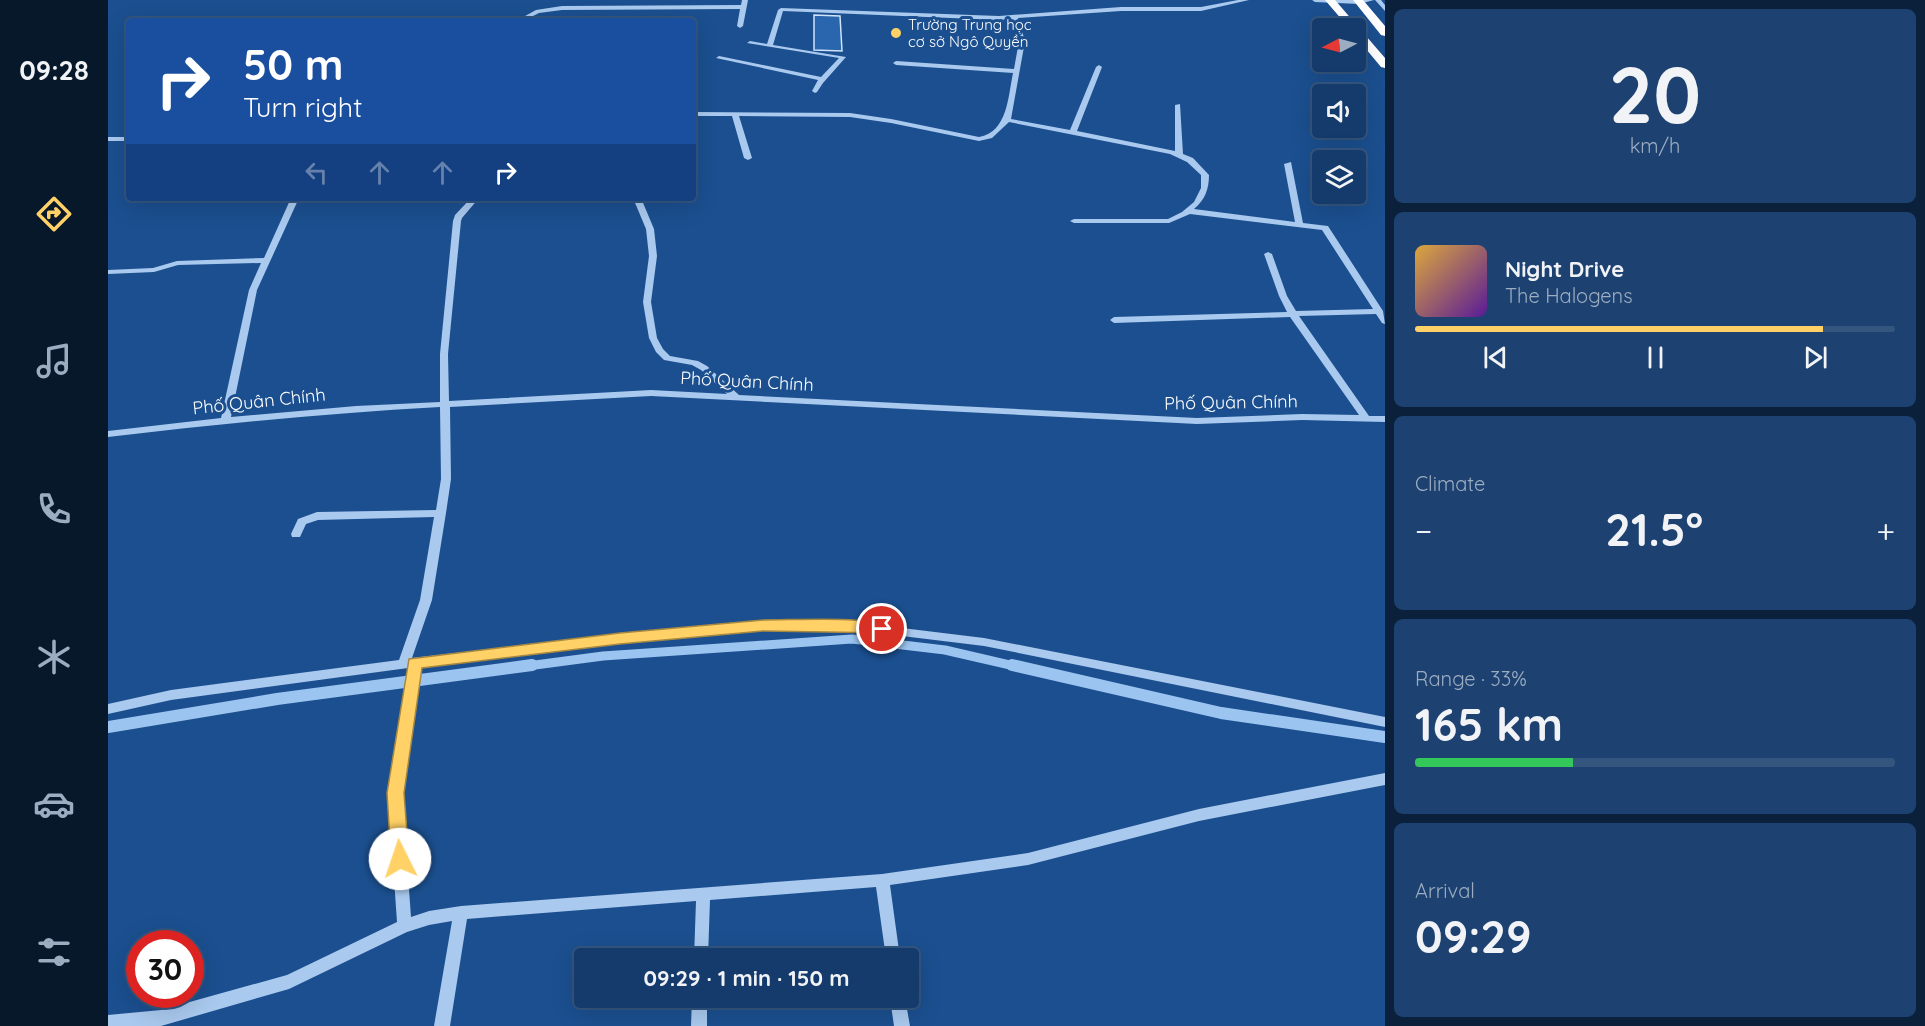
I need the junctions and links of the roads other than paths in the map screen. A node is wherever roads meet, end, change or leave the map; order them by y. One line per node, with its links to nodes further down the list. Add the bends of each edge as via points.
1 (1246, 0): 9 (street, via 1201,9)
2 (1316, 0): 3 (street)
3 (1330, 0): 6 (street); 11 (highway)
4 (1371, 0): 6 (street)
5 (1378, 0): 8 (street)
6 (1358, 1): 13 (highway)
7 (744, 4): 10 (street, via 608,6 538,11); 12 (street)
8 (1385, 9)
9 (1014, 16): 16 (street, via 786,9 781,10); 21 (street, via 1022,41)
10 (525, 18)
11 (1345, 18)
12 (740, 26)
13 (1385, 33)
14 (750, 43): 16 (street)
15 (1366, 43): 19 (highway)
16 (770, 45): 22 (street, via 843,57)
17 (719, 58): 22 (street)
18 (896, 63): 21 (street)
19 (1385, 65)
20 (1100, 67): 28 (street)
21 (1016, 71): 27 (street)
22 (823, 79): 23 (street)
23 (815, 91)
24 (1178, 105): 31 (street)
25 (696, 114): 26 (street)
26 (735, 114): 27 (street, via 850,116 979,139 990,137); 32 (street)
27 (1007, 120): 28 (street)
28 (1072, 132): 31 (street)
29 (108, 139): 30 (street)
30 (126, 139)
31 (1179, 155): 37 (street, via 1205,175 1205,188)
32 (748, 158)
33 (1288, 164): 39 (street)
34 (294, 201): 41 (street)
35 (472, 201): 48 (street, via 457,221 444,354)
36 (639, 201): 47 (street, via 650,229 653,256 647,302 659,351 667,358 704,368)
37 (1188, 212): 38 (street, via 1168,221); 39 (street)
38 (1074, 221)
39 (1299, 223): 43 (street, via 1325,228)
40 (1268, 254): 44 (street)
41 (267, 260): 42 (street, via 177,263 154,270); 51 (street, via 253,290)
42 (108, 272)
43 (1379, 311): 44 (street); 46 (street)
44 (1293, 314): 45 (street); 49 (street)
45 (1114, 320)
46 (1385, 321)
47 (735, 396): 48 (street, Phố Quân Chính, via 651,393); 49 (street, Phố Quân Chính, via 1197,421)
48 (446, 403): 51 (street, Phố Quân Chính); 53 (street, via 446,479)
49 (1366, 419): 50 (street, Phố Quân Chính)
50 (1385, 419)
51 (225, 420): 52 (street, Phố Quân Chính)
52 (108, 434)
53 (441, 513): 54 (street, via 317,516 302,522); 55 (street)
54 (296, 534)
55 (411, 666): 56 (street, via 171,695); 57 (street, via 620,638 763,626 861,627 984,642); 62 (street, via 411,693 395,793)
56 (108, 709)
57 (1385, 722)
58 (1385, 779): 59 (street, via 1199,815 1028,859)
59 (882, 880): 60 (street); 64 (street)
60 (703, 894): 61 (street); 63 (street)
61 (461, 913): 62 (street); 69 (street)
62 (404, 926): 67 (street, via 289,982)
63 (701, 948)
64 (892, 948)
65 (700, 1008): 70 (street)
66 (899, 1008): 71 (street)
67 (160, 1022): 68 (street)
68 (108, 1023)
69 (442, 1026)
70 (699, 1026)
71 (902, 1026)

